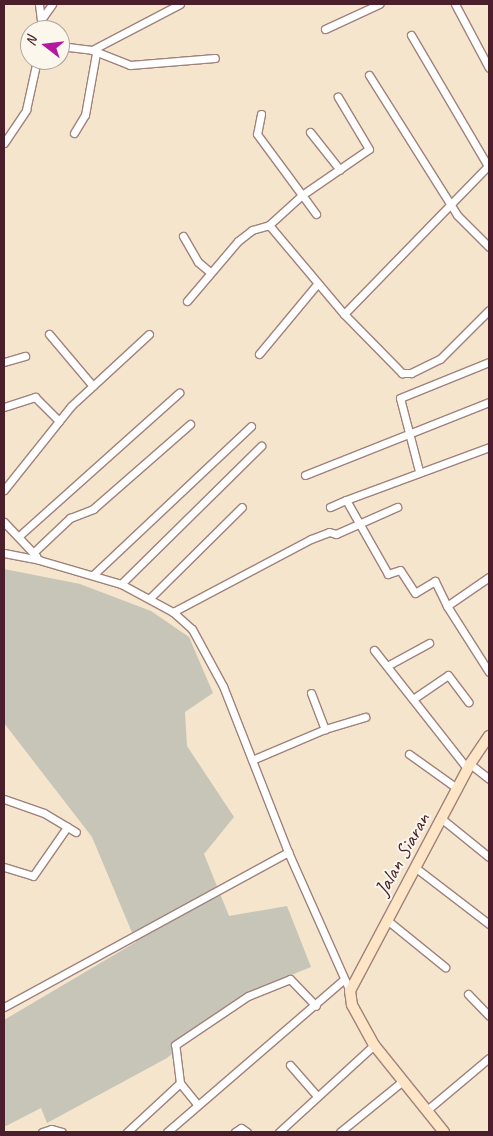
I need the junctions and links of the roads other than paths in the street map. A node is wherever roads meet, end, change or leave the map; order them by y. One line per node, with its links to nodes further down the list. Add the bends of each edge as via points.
1 (39, 4): 6 (street)
2 (52, 4): 6 (street)
3 (180, 4): 10 (street)
4 (380, 4): 7 (street)
5 (455, 4): 12 (street)
6 (42, 17)
7 (325, 29)
8 (411, 35): 20 (street)
9 (70, 48): 10 (street)
10 (94, 52): 11 (street, via 130,65); 18 (street, via 85,115)
11 (214, 58)
12 (489, 68)
13 (35, 70): 19 (street, via 26,110)
14 (369, 75): 23 (street, via 408,132)
15 (338, 98): 21 (street, via 370,147)
16 (261, 114): 22 (street, via 257,134)
17 (310, 132): 21 (street)
18 (74, 133)
19 (4, 143)
20 (489, 166): 23 (street)
21 (340, 170): 22 (street)
22 (302, 196): 24 (street); 25 (street)
23 (450, 204): 27 (street); 32 (street)
24 (316, 214)
25 (269, 225): 28 (street, via 252,230); 29 (street)
26 (183, 236): 28 (street, via 198,262)
27 (489, 247)
28 (210, 272): 30 (street)
29 (318, 283): 32 (street); 35 (street)
30 (187, 300)
31 (489, 313): 32 (street, via 440,359 406,373 397,371)
32 (344, 314)
33 (49, 334): 39 (street)
34 (149, 334): 39 (street)
35 (259, 354)
36 (25, 356): 37 (street)
37 (4, 362)
38 (489, 362): 46 (street, via 400,398)
39 (92, 386): 43 (street)
40 (179, 393): 58 (street)
41 (489, 402): 46 (street)
42 (4, 407): 43 (street, via 35,397)
43 (59, 421): 51 (street)
44 (190, 424): 59 (street, via 93,509 70,518)
45 (251, 426): 62 (street)
46 (410, 432): 49 (street); 50 (street)
47 (261, 446): 64 (street)
48 (489, 447): 49 (street)
49 (419, 471): 52 (street)
50 (305, 475)
51 (4, 490)
52 (346, 500): 53 (street); 57 (street)
53 (330, 506)
54 (242, 507): 65 (street)
55 (398, 507): 57 (street)
56 (4, 522): 58 (street)
57 (358, 524): 66 (street, via 388,574 400,570 415,593 434,581); 67 (street, via 336,534 329,532 311,539)
58 (18, 536): 59 (street)
59 (34, 552): 61 (street)
60 (4, 553): 61 (street)
61 (39, 560): 62 (street)
62 (93, 575): 64 (street)
63 (489, 577): 66 (street)
64 (121, 584): 65 (street)
65 (150, 598): 67 (street)
66 (447, 606): 71 (street)
67 (173, 612): 79 (street, via 197,636 223,686)
68 (429, 643): 70 (street)
69 (374, 650): 70 (street)
70 (387, 666): 73 (street)
71 (489, 672)
72 (312, 692): 76 (street)
73 (413, 699): 74 (street, via 448,675); 80 (street)
74 (468, 702)
75 (366, 717): 76 (street)
76 (325, 729): 79 (street)
77 (489, 736): 80 (street, Jalan Siaran)
78 (409, 754): 82 (street)
79 (252, 760): 87 (street)
80 (468, 766): 81 (street); 82 (street, Jalan Siaran)
81 (489, 779)
82 (458, 789): 84 (street, Jalan Siaran)
83 (4, 799): 85 (street, via 44,813)
84 (442, 819): 88 (street); 90 (street, Jalan Siaran)
85 (67, 827): 86 (street); 89 (street, via 33,876)
86 (76, 832)
87 (288, 852): 94 (street); 98 (street)
88 (489, 857)
89 (4, 867)
90 (416, 868): 91 (street, Jalan Siaran); 92 (street)
91 (387, 920): 93 (street); 95 (street, Jalan Siaran)
92 (489, 924)
93 (445, 967)
94 (344, 979): 95 (street); 97 (street)
95 (350, 991): 100 (street, via 352,1005)
96 (468, 994): 99 (street)
97 (316, 1006): 104 (street, via 290,979 248,996 174,1046); 106 (street)
98 (4, 1007)
99 (489, 1016)
100 (374, 1045): 103 (street); 105 (street)
101 (488, 1062): 107 (street)
102 (290, 1065): 105 (street)
103 (404, 1080): 107 (street); 115 (street)
104 (180, 1083): 106 (street); 110 (street)
105 (317, 1096): 114 (street)
106 (197, 1104): 111 (street)
107 (427, 1110): 116 (street)
108 (42, 1132): 109 (street, via 50,1129)
109 (62, 1132)
110 (126, 1132)
111 (167, 1132)
112 (235, 1132): 113 (street, via 241,1128)
113 (247, 1132)
114 (279, 1132)
115 (340, 1132)
116 (444, 1132)

